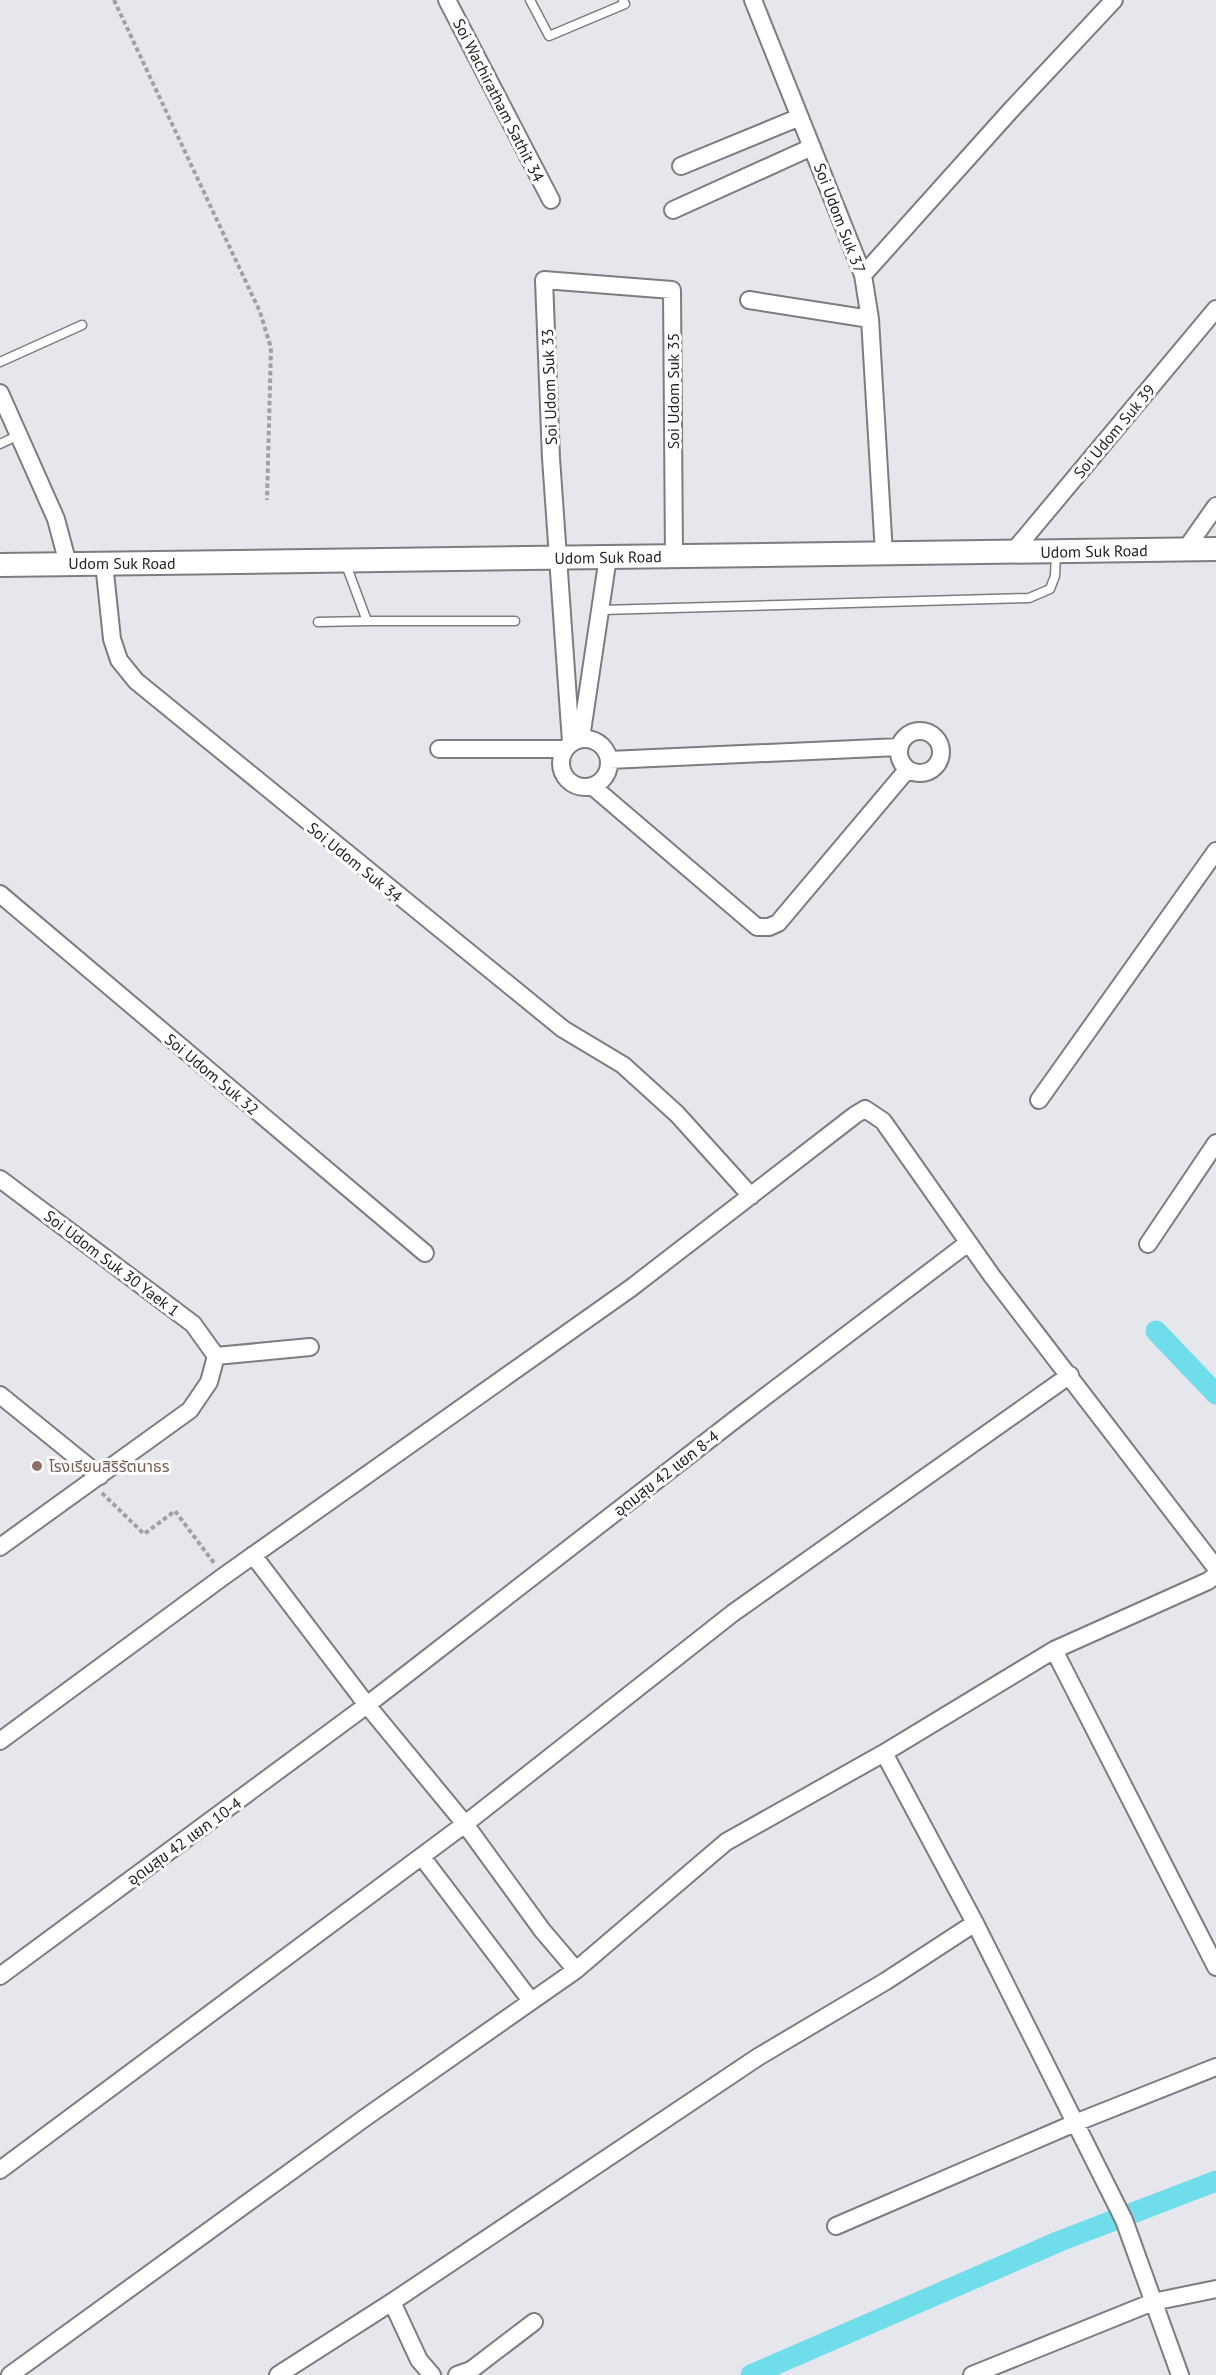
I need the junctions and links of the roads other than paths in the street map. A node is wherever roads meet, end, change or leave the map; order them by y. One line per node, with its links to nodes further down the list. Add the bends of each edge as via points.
1 (447, 0): 9 (street, Soi Wachiratham Sathit 34)
2 (530, 0): 3 (lane, via 549,36 625,4)
3 (623, 0)
4 (753, 0): 6 (street, Soi Udom Suk 37)
5 (1114, 0): 11 (street)
6 (800, 117): 7 (street, Soi Udom Suk 37); 8 (street)
7 (812, 147): 10 (street); 11 (street, Soi Udom Suk 37)
8 (681, 166)
9 (551, 200)
10 (673, 210)
11 (863, 275): 15 (street, Soi Udom Suk 37)
12 (608, 285): 27 (street, Soi Udom Suk 35, via 672,290); 29 (street, Soi Udom Suk 33, via 544,280)
13 (749, 300): 15 (street)
14 (1216, 309): 25 (street, Soi Udom Suk 39)
15 (870, 319): 26 (street, Soi Udom Suk 37)
16 (82, 325): 17 (lane)
17 (0, 362)
18 (0, 393): 19 (street)
19 (19, 435): 20 (lane); 31 (street, via 56,519)
20 (0, 444)
21 (1216, 506): 23 (street)
22 (1216, 549): 23 (main road, Udom Suk Road)
23 (1185, 550): 24 (main road, Udom Suk Road)
24 (1056, 552): 25 (main road, Udom Suk Road); 34 (lane, via 1050,590 1029,598)
25 (1012, 553): 26 (main road, Udom Suk Road)
26 (884, 554): 27 (main road, Udom Suk Road)
27 (674, 556): 28 (main road, Udom Suk Road)
28 (608, 557): 29 (main road, Udom Suk Road); 34 (street)
29 (558, 558): 30 (main road, Udom Suk Road); 38 (street)
30 (345, 562): 32 (main road, Udom Suk Road); 35 (lane)
31 (68, 564): 32 (main road, Udom Suk Road); 33 (main road, Udom Suk Road)
32 (105, 564): 49 (street, Soi Udom Suk 34, via 112,639 119,660 136,681 554,1022 623,1065 677,1114)
33 (0, 565)
34 (601, 610): 38 (street)
35 (368, 621): 36 (lane); 37 (lane)
36 (515, 621)
37 (318, 622)
38 (572, 743): 40 (street); 41 (street, via 589,738 603,746); 43 (street, via 561,757 563,774 575,785)
39 (899, 747): 41 (street); 42 (street); 42 (street, via 903,739 917,731 934,735 942,750 938,766 923,774)
40 (439, 749)
41 (609, 760): 43 (street, via 606,776)
42 (907, 770): 43 (street, via 778,923 769,927 757,927)
43 (592, 786)
44 (1216, 851): 46 (street)
45 (0, 894): 52 (street, Soi Udom Suk 32)
46 (1039, 1100)
47 (1216, 1143): 51 (street)
48 (0, 1179): 54 (street, Soi Udom Suk 30 Yaek 1, via 193,1324)
49 (751, 1196): 50 (street, via 865,1109 883,1121); 59 (street, via 631,1288)
50 (968, 1243): 55 (street); 62 (street, อุดมสุข 42 แยก 8-4)
51 (1148, 1244)
52 (425, 1253)
53 (310, 1347): 54 (street)
54 (216, 1356): 57 (street, via 209,1382 190,1410)
55 (1070, 1376): 60 (street); 65 (street, via 733,1613)
56 (0, 1395): 57 (street)
57 (95, 1479): 58 (street)
58 (0, 1547)
59 (253, 1555): 62 (street); 63 (street)
60 (1214, 1580): 61 (street)
61 (1054, 1650): 64 (street); 68 (street)
62 (367, 1705): 65 (street); 70 (street, อุดมสุข 42 แยก 10-4)
63 (0, 1741)
64 (884, 1753): 67 (street); 69 (street, via 726,1842)
65 (465, 1824): 66 (street); 69 (street)
66 (422, 1857): 71 (street); 74 (street)
67 (975, 1923): 73 (street); 77 (street, via 758,2057)
68 (1216, 1968)
69 (576, 1970): 71 (street)
70 (0, 1976)
71 (531, 2001): 80 (street)
72 (1216, 2067): 73 (street)
73 (1076, 2123): 75 (street); 78 (street, via 1124,2220)
74 (0, 2170)
75 (836, 2226)
76 (1216, 2289): 78 (street)
77 (392, 2302): 81 (street); 82 (street, via 419,2360)
78 (1153, 2302): 84 (street); 85 (street)
79 (534, 2322): 83 (street, via 471,2370)
80 (10, 2375)
81 (278, 2375)
82 (432, 2375)
83 (457, 2375)
84 (972, 2375)
85 (1180, 2375)

